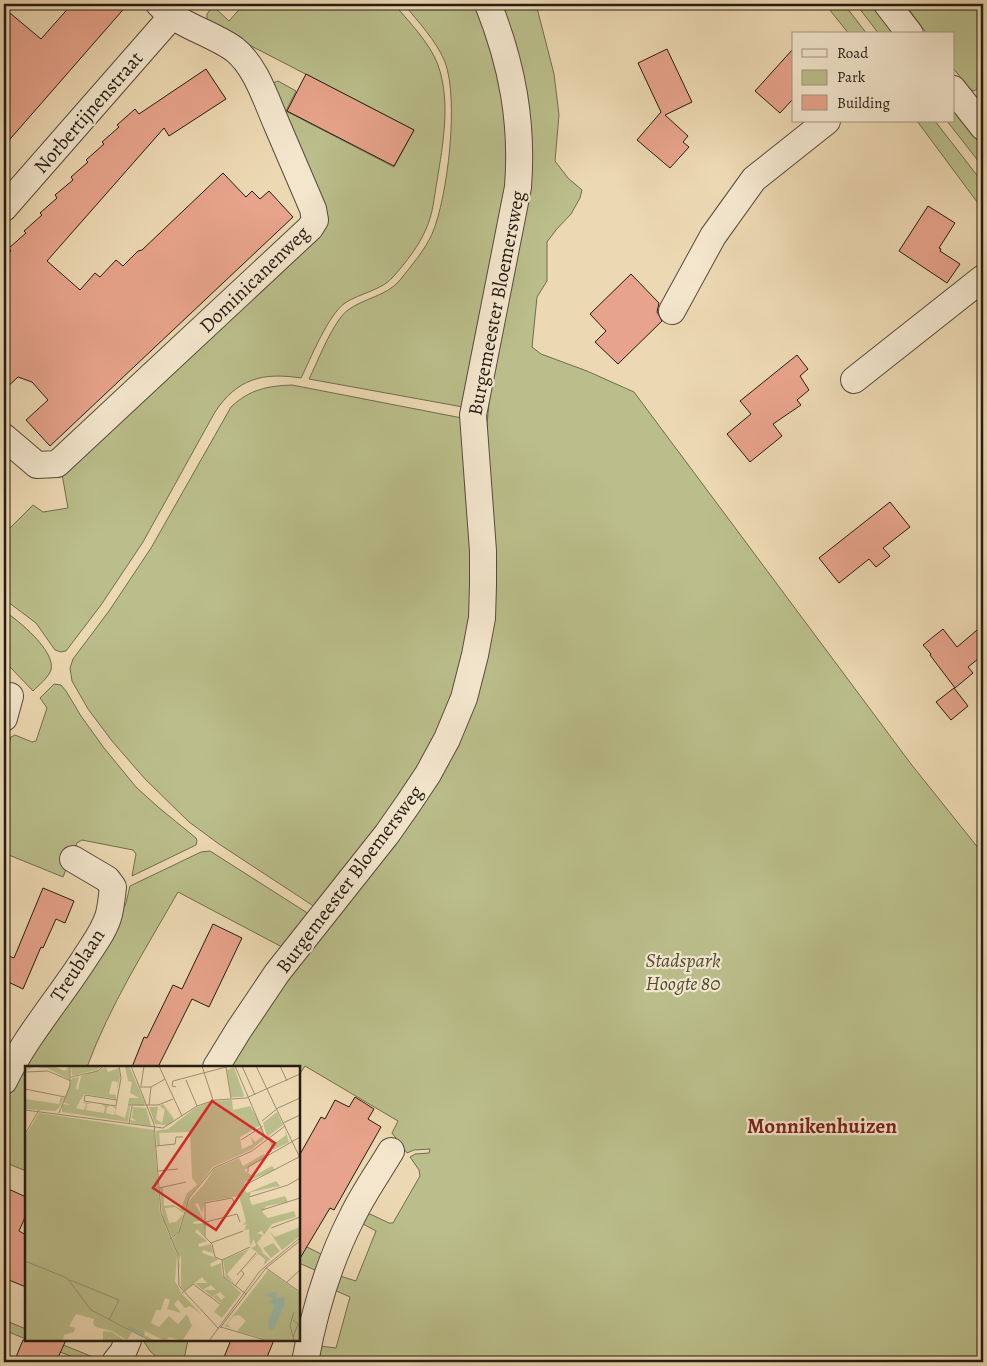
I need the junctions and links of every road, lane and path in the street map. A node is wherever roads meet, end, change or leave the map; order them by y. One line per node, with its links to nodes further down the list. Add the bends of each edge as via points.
1 (488, 4): 14 (street, Burgemeester Bloemersweg, via 502,39 510,73 520,156 518,187 473,415 483,585 482,618 475,655 464,698 428,774 387,834 278,973)
2 (887, 4): 4 (street)
3 (166, 10): 8 (street, Norbertijnenstraat); 12 (street, Dominicanenweg, via 244,59 264,97 315,220 58,464 37,465)
4 (908, 32)
5 (954, 90): 7 (street)
6 (827, 122): 10 (street, via 754,179 713,236)
7 (983, 127)
8 (4, 208)
9 (983, 278): 11 (street)
10 (672, 311)
11 (854, 380)
12 (4, 437)
13 (73, 859): 15 (street, Treublaan, via 107,879 113,888 109,916 71,980 16,1056)
14 (217, 1066)
15 (4, 1081)
16 (391, 1151): 17 (street, via 339,1245 327,1275)
17 (305, 1362)

